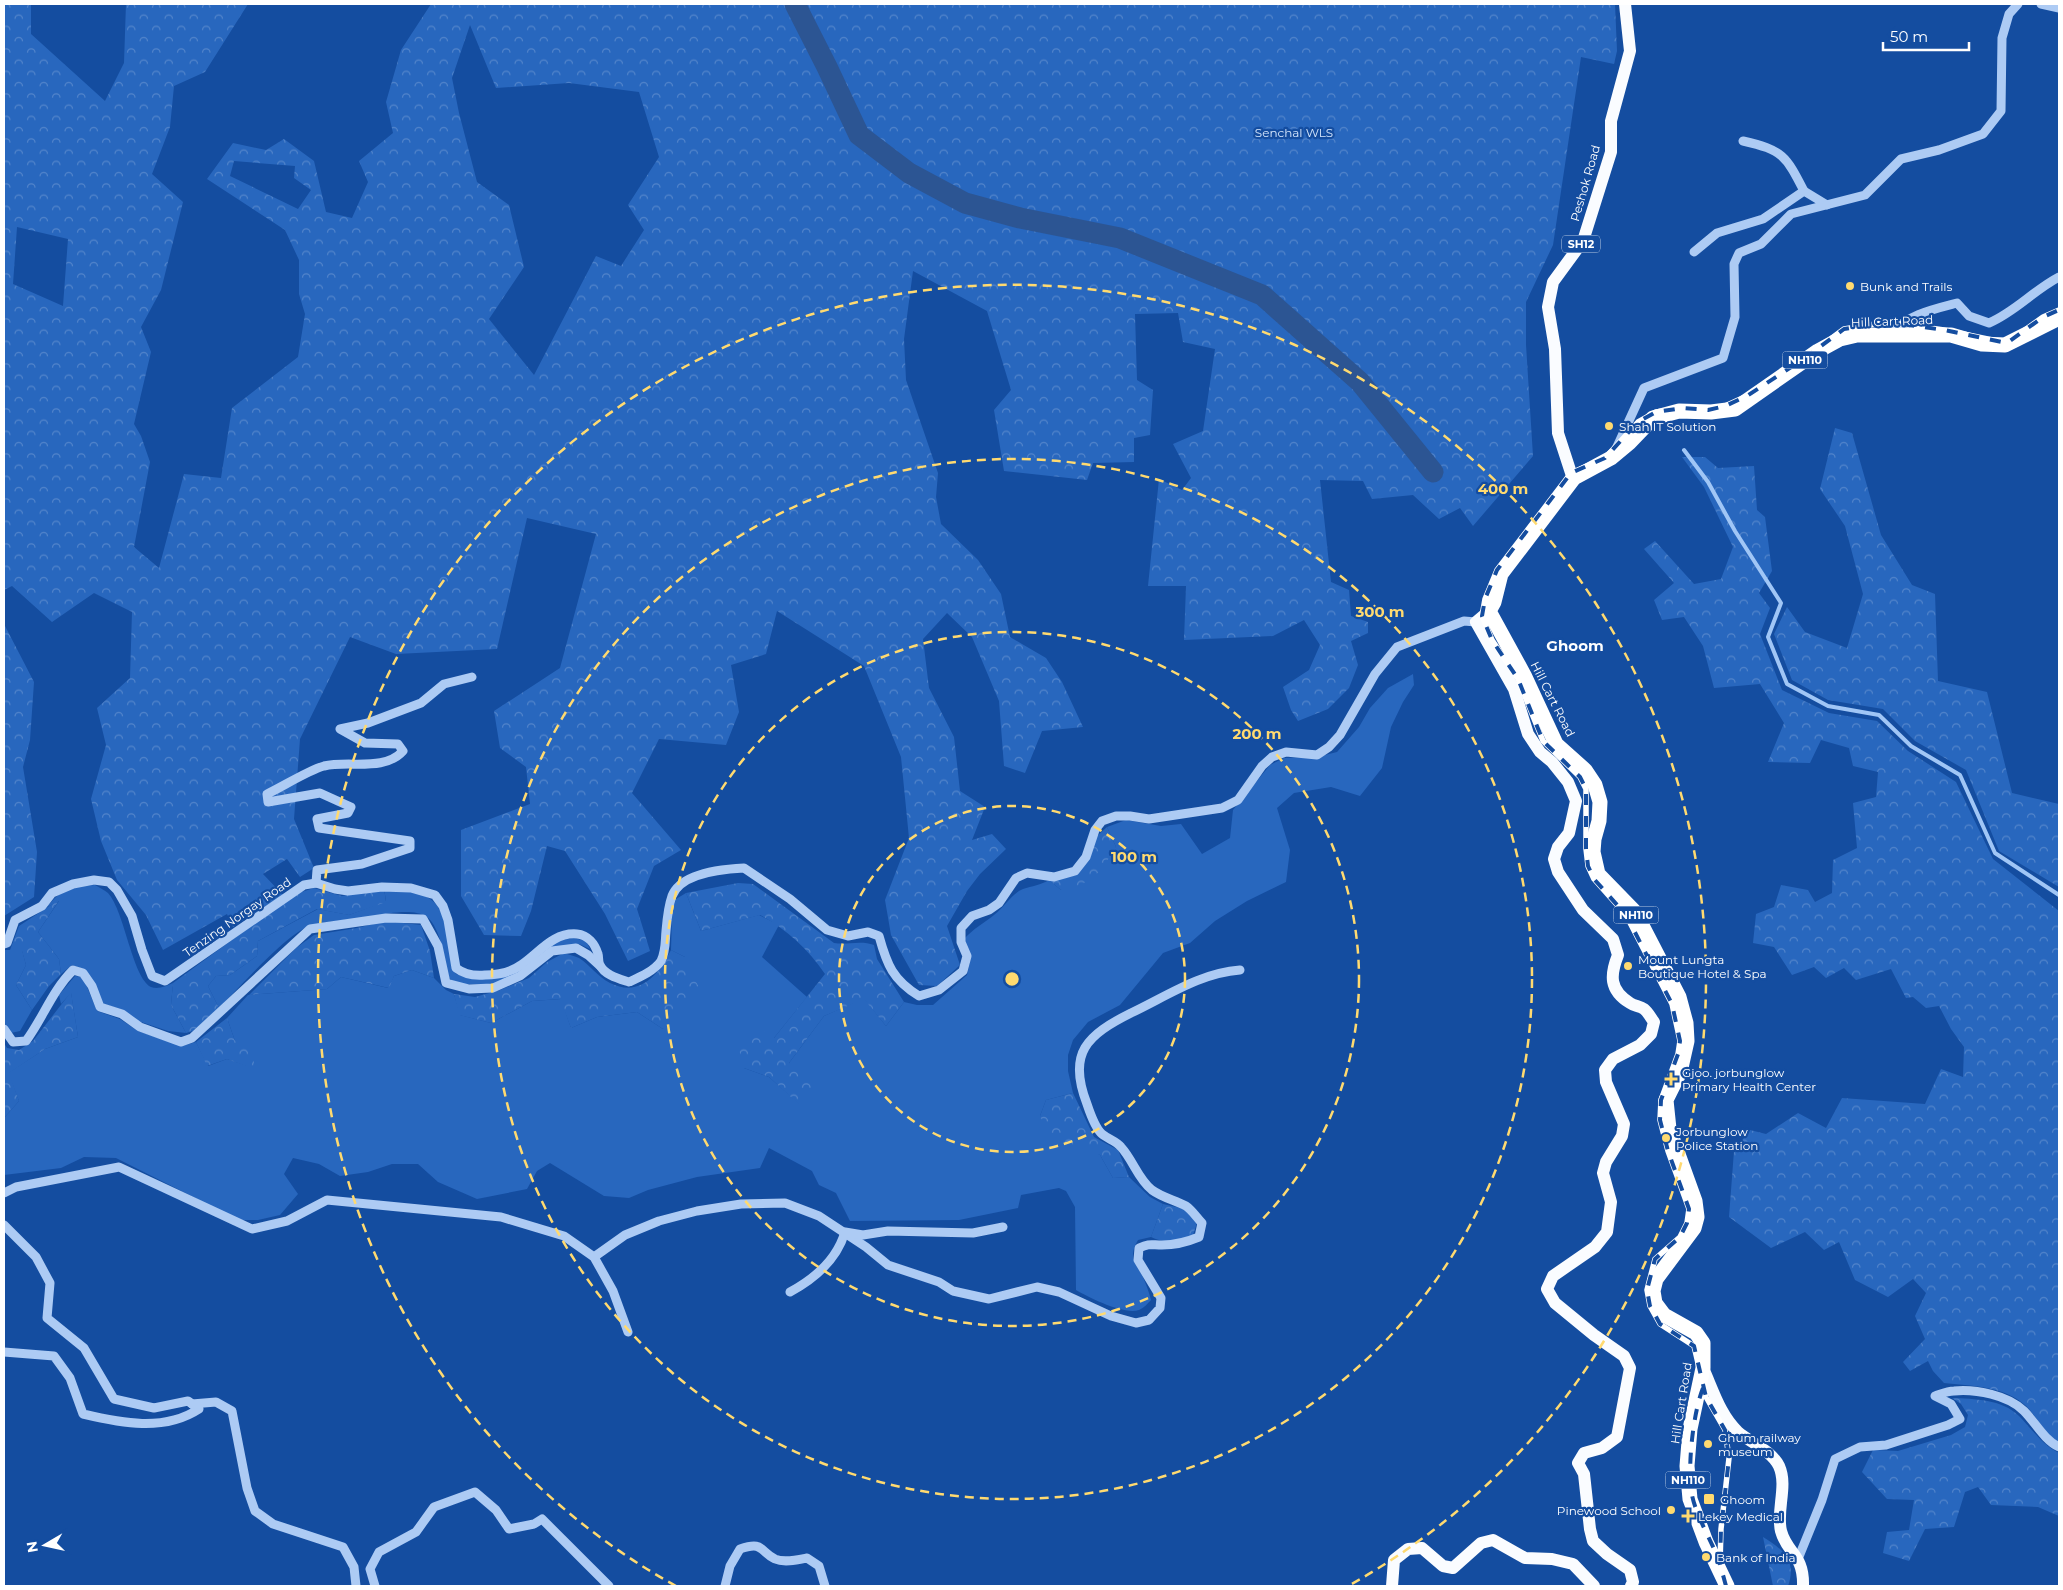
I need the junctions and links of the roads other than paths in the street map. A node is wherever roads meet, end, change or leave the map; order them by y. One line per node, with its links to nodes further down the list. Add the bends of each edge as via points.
1 (1625, 4): 13 (main road, Peshok Road / SH12, via 1630,51 1610,120 1611,152 1583,241 1553,282 1548,307 1555,349 1558,433)
2 (2018, 4): 7 (street, via 2009,14 2002,38 2001,111 1983,134 1901,159 1865,195)
3 (2041, 4): 4 (street)
4 (2059, 8)
5 (1743, 142): 6 (street, via 1768,147 1789,162)
6 (1804, 190): 7 (street); 8 (street, via 1763,219 1717,233)
7 (1827, 205): 12 (street, via 1791,214 1761,244 1739,253 1734,264 1735,317 1723,358 1644,388)
8 (1694, 252)
9 (2059, 277): 11 (street, via 1989,323 1969,316 1957,303 1929,310 1898,324)
10 (2059, 318): 11 (highway, Hill Cart Road / NH110, via 2005,345 1982,344 1951,335)
11 (1890, 334): 12 (highway, Hill Cart Road / NH110, via 1840,339 1735,409 1679,412 1653,418)
12 (1611, 458): 13 (highway, Hill Cart Road / NH110)
13 (1574, 478): 14 (highway, Hill Cart Road / NH110, via 1501,574)
14 (1489, 611): 15 (main road); 30 (highway, Hill Cart Road / NH110, via 1556,744 1586,770 1594,785 1600,802 1593,852 1598,874 1635,912 1679,996 1687,1041 1680,1072 1666,1100 1669,1129 1695,1201 1697,1217 1694,1228 1656,1279 1653,1291 1655,1303 1664,1315 1696,1333 1704,1343)
15 (1476, 622): 19 (street, via 1464,621 1397,647 1375,674 1340,735 1329,747 1317,755 1286,752 1272,757 1238,800 1222,808 1174,816 1149,819 1116,816 1102,821 1095,830 1086,857 1075,872 1054,877 1027,873 1016,878 999,903 972,916 961,928 961,942 967,956 963,971 939,990 919,996 905,987 891,971 879,936 868,932 848,936 827,930 790,899 744,868 703,874 685,882 673,894 665,949 660,961 645,974 629,982 614,977); 41 (main road, via 1514,689 1528,734 1568,782 1576,800 1569,833 1558,847 1554,860 1558,872 1583,910 1613,939 1618,955 1611,971 1613,983 1622,996 1645,1010 1654,1022 1651,1034 1640,1045 1613,1059 1606,1070 1606,1082 1624,1124 1622,1136 1603,1173 1611,1202 1607,1232 1595,1247 1553,1276 1547,1289 1555,1303 1624,1356 1630,1368 1616,1438 1602,1448 1584,1454 1578,1463 1584,1474 1593,1541 1630,1570)
16 (472, 677): 17 (street, via 444,684 421,703 368,723 340,729 365,743 398,744 403,751 398,757 373,764 324,766 267,794 268,802 320,793 351,807 348,812 317,819 319,828 410,841 410,848 362,864 317,870)
17 (316, 883): 18 (street, Tenzing Norgay Road, via 304,885 165,982 152,976 132,916 109,882 94,880 73,884 52,893 42,906 15,920); 19 (street, via 348,891 410,888 435,895 444,906 456,968 464,974 502,974 521,965 541,947 576,934 586,936 594,944)
18 (4, 944)
19 (600, 966): 21 (street, via 576,948 552,951 520,976 493,988 469,989 446,983 438,946 423,919 386,918 310,929 192,1038 181,1042 100,1007 83,972 73,970 53,994 26,1041 13,1042)
20 (1240, 970): 25 (street, via 1201,977 1117,1020 1094,1035 1079,1058 1079,1085 1101,1134 1121,1146 1151,1189 1169,1201 1187,1207 1202,1223 1198,1237 1186,1242 1149,1244 1139,1248 1138,1260 1162,1298 1160,1308 1149,1320 1136,1323 1111,1316 1059,1292 1037,1287 989,1299 953,1291 939,1282 888,1266)
21 (4, 1029)
22 (4, 1193): 26 (street, via 119,1167 252,1229 286,1221 327,1200 501,1217 564,1236)
23 (4, 1225): 31 (street, via 36,1257 50,1283 47,1318 84,1348 114,1399 154,1408 188,1401)
24 (1003, 1227): 25 (street, via 974,1233 888,1231 863,1235)
25 (846, 1232): 26 (street, via 819,1216 785,1203 741,1204 659,1221 625,1235); 27 (street, via 842,1244 826,1265)
26 (594, 1257): 28 (street, via 613,1291)
27 (790, 1292)
28 (628, 1332)
29 (4, 1352): 31 (street, via 54,1356 70,1378 83,1414 117,1422 160,1424 186,1417 199,1409)
30 (1703, 1368): 33 (main road, via 1724,1414 1738,1432 1774,1458 1780,1467 1781,1532); 42 (highway, Hill Cart Road / NH110, via 1690,1429 1687,1466 1690,1499)
31 (192, 1404): 34 (street, via 216,1402 232,1411 245,1480 255,1511 273,1524 343,1547 354,1567)
32 (2059, 1447): 33 (street, via 2035,1426 2024,1411 2006,1398 1954,1391 1934,1396 1951,1404 1960,1419 1886,1445 1860,1447 1835,1459)
33 (1798, 1559): 43 (main road)
34 (356, 1586)
35 (374, 1586): 36 (street, via 370,1569 379,1552 416,1532 434,1507 476,1492 496,1510 509,1529 542,1519)
36 (609, 1586)
37 (724, 1586): 38 (street, via 740,1549 750,1546 763,1548 775,1559 807,1558 819,1566)
38 (825, 1586)
39 (1392, 1586): 40 (main road, via 1394,1560 1408,1549 1422,1548 1444,1566 1454,1568 1481,1543 1493,1540 1525,1558 1573,1564)
40 (1594, 1586)
41 (1631, 1586)
42 (1727, 1586)
43 (1803, 1586)

